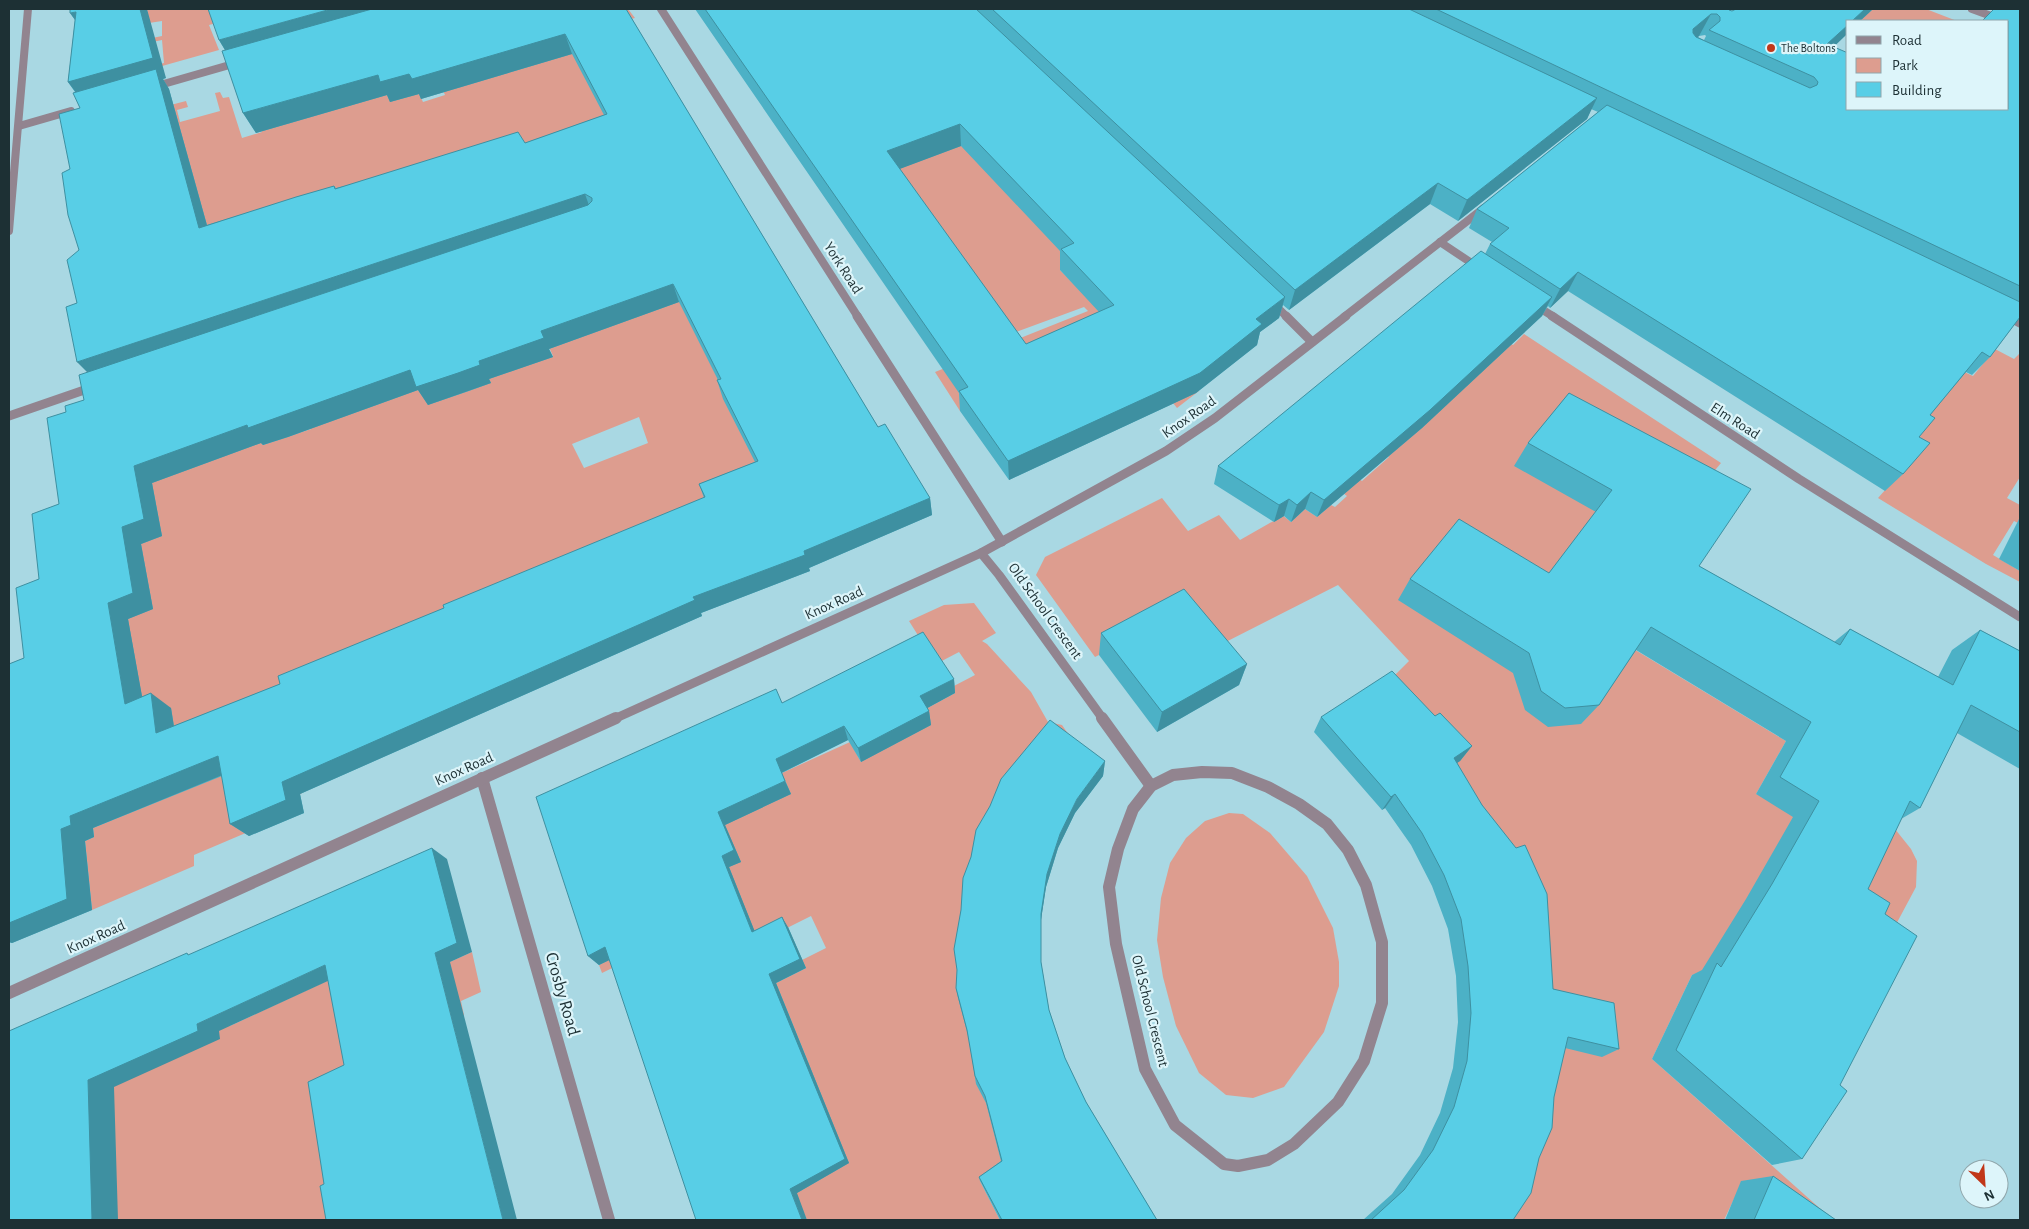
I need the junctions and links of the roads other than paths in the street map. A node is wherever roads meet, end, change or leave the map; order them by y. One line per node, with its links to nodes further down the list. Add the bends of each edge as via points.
1 (28, 9): 8 (street)
2 (662, 9): 20 (street, York Road)
3 (1972, 9): 4 (street)
4 (2001, 20)
5 (250, 59): 6 (street)
6 (150, 88)
7 (75, 110): 8 (street)
8 (19, 126): 10 (street)
9 (1492, 202): 11 (street, Knox Road)
10 (9, 231)
11 (1440, 242): 12 (street); 17 (street, Knox Road)
12 (1487, 274)
13 (1263, 294): 17 (street)
14 (1527, 299): 22 (street, Elm Road, via 1830,499)
15 (1994, 310): 16 (street)
16 (2020, 323)
17 (1312, 342): 20 (street, Knox Road, via 1215,418 1166,451)
18 (103, 384): 19 (street)
19 (9, 416)
20 (1002, 542): 21 (street, Knox Road)
21 (981, 554): 23 (street, Knox Road); 24 (street, Old School Crescent, via 996,570)
22 (2020, 617)
23 (482, 778): 25 (street, Knox Road); 26 (street, Crosby Road)
24 (1151, 786): 24 (street, Old School Crescent, via 1173,775 1202,772 1232,773 1268,787 1327,824 1348,850 1366,885 1382,942 1382,1003 1364,1062 1338,1102 1294,1144 1268,1160 1238,1166 1224,1164 1215,1158 1175,1125 1145,1069 1116,944 1109,887 1118,849 1134,809)
25 (9, 993)
26 (610, 1220)

